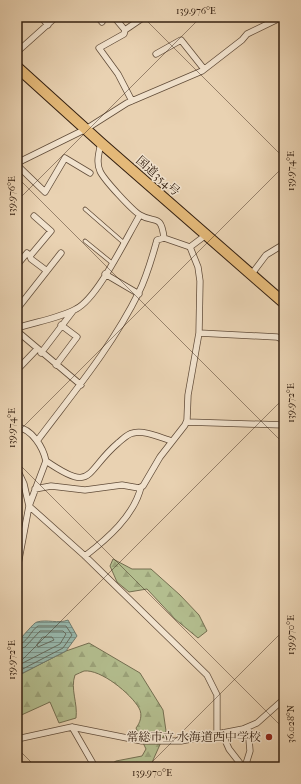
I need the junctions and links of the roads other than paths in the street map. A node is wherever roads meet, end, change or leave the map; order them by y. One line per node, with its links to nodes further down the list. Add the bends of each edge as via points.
1 (41, 17): 8 (street)
2 (56, 17): 8 (street)
3 (98, 17): 7 (street)
4 (114, 17): 9 (street)
5 (144, 17): 9 (street)
6 (282, 17): 13 (street, via 247,34)
7 (102, 22)
8 (48, 25): 10 (street)
9 (124, 30): 14 (street, via 124,34 99,48 118,74)
10 (17, 52)
11 (156, 54): 13 (street, via 181,40)
12 (17, 67): 15 (highway, 国道354号)
13 (204, 68): 14 (street)
14 (132, 101): 15 (street)
15 (86, 129): 16 (highway, 国道354号); 17 (street)
16 (101, 143): 20 (street, via 98,159 100,171 121,198); 22 (highway, 国道354号)
17 (17, 164): 18 (street, via 45,192 65,158)
18 (90, 173)
19 (85, 209): 25 (lane)
20 (140, 215): 23 (street, via 158,221 162,226); 25 (street)
21 (34, 216): 29 (street, via 51,231)
22 (206, 235): 27 (street); 34 (highway, 国道354号)
23 (164, 238): 27 (street); 35 (street, via 157,240)
24 (85, 241): 30 (lane)
25 (124, 243): 30 (street)
26 (284, 244): 34 (street, via 266,255)
27 (190, 247): 42 (street, via 198,267 200,281)
28 (61, 253): 32 (street)
29 (30, 256): 31 (street, via 27,253); 32 (street)
30 (112, 263): 33 (street)
31 (17, 265)
32 (47, 271): 37 (street)
33 (105, 274): 35 (street); 38 (street, via 85,303)
34 (251, 275): 36 (highway, 国道354号)
35 (139, 294): 47 (street)
36 (284, 303)
37 (17, 309)
38 (73, 310): 39 (street); 40 (street)
39 (62, 325): 44 (street); 45 (street, via 77,337)
40 (17, 328)
41 (17, 331): 44 (street)
42 (198, 333): 43 (street, via 277,337); 48 (street, via 188,395)
43 (284, 340)
44 (39, 351): 45 (street); 46 (street)
45 (56, 365): 47 (street)
46 (17, 370)
47 (80, 385): 51 (street)
48 (187, 422): 49 (street); 52 (street)
49 (284, 425)
50 (17, 427): 51 (street, via 28,432)
51 (37, 441): 53 (street)
52 (172, 441): 53 (street, via 134,433 104,455 91,474 78,479); 55 (street)
53 (46, 461): 56 (street)
54 (17, 469): 57 (street)
55 (141, 487): 56 (street, via 122,485 85,490 51,486); 58 (street, via 138,498 111,536)
56 (35, 489): 57 (street)
57 (30, 506): 58 (street); 59 (street)
58 (85, 556): 63 (street, via 207,675 217,695)
59 (17, 570)
60 (284, 698): 62 (street, via 257,723)
61 (72, 727): 63 (street, via 142,741 164,742); 64 (street); 65 (street)
62 (248, 727): 63 (street); 66 (street, via 250,751)
63 (220, 733): 66 (street)
64 (17, 740)
65 (95, 767)
66 (244, 767)

